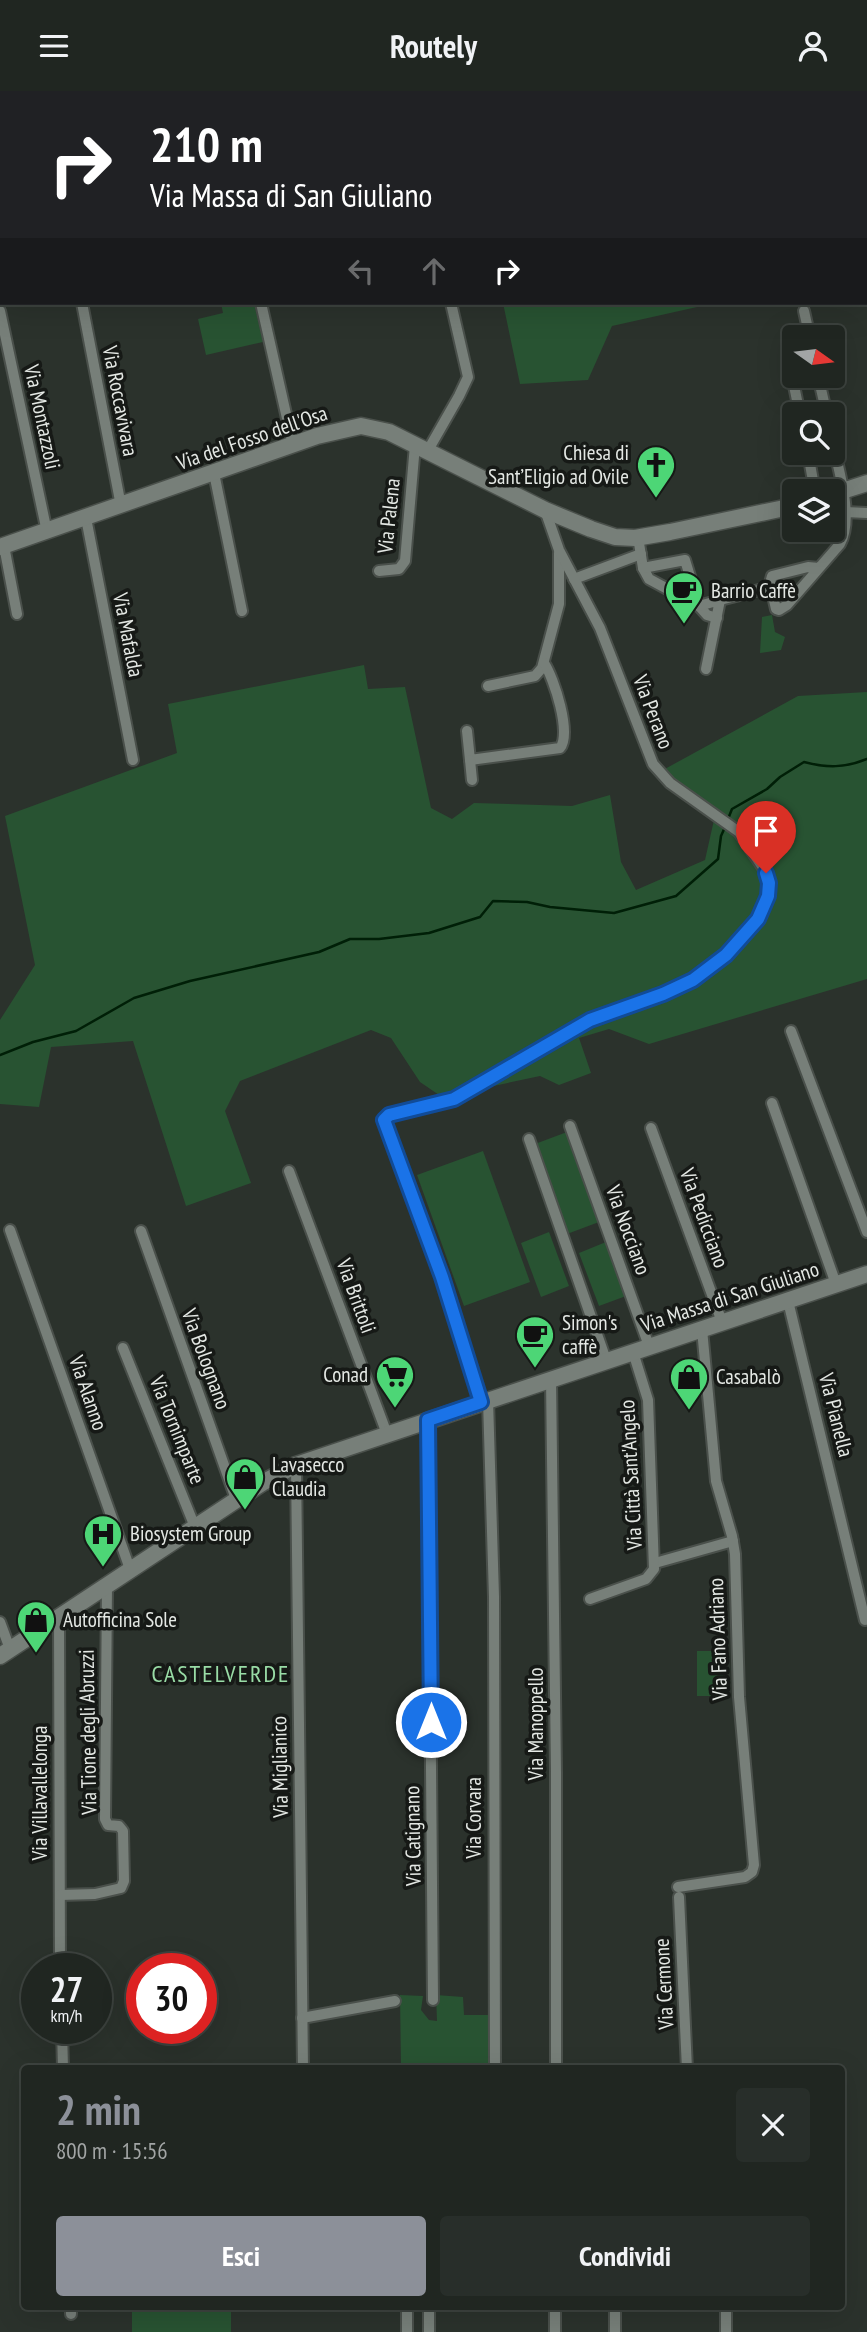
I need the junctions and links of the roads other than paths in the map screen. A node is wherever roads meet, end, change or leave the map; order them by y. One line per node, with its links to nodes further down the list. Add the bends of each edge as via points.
1 (82, 305): 12 (street, Via Roccavivara)
2 (261, 305): 7 (street)
3 (451, 305): 8 (street, via 468,377)
4 (0, 311): 18 (street, Via Montazzoli)
5 (804, 311): 6 (street)
6 (807, 325)
7 (293, 446): 8 (street, Via del Fosso dell'Osa, via 362,426 382,429); 9 (street, Via del Fosso dell'Osa)
8 (421, 449): 14 (street, Via del Fosso dell'Osa); 27 (street, Via Palena, via 405,561 399,569)
9 (214, 473): 12 (street, Via del Fosso dell'Osa); 32 (street)
10 (867, 483): 11 (street)
11 (845, 491)
12 (121, 506): 17 (street, Via del Fosso dell'Osa)
13 (782, 508): 20 (street, Via del Fosso dell'Osa)
14 (545, 509): 20 (street, Via del Fosso dell'Osa, via 606,535); 23 (street, Via Perano)
15 (845, 512): 16 (street); 19 (street)
16 (867, 513)
17 (86, 518): 18 (street, Via del Fosso dell'Osa); 39 (street, Via Mafalda)
18 (47, 532): 22 (street, Via del Fosso dell'Osa)
19 (845, 532)
20 (638, 537): 24 (street)
21 (841, 542): 26 (street)
22 (2, 547): 33 (street)
23 (559, 550): 28 (street, Via Perano); 35 (street, via 559,604)
24 (641, 554): 25 (street); 28 (street)
25 (643, 568): 31 (street, via 655,584); 31 (street, via 685,561)
26 (819, 568): 29 (street, via 776,574); 29 (street, via 783,609 775,607)
27 (379, 571)
28 (574, 579): 44 (street, Via Perano, via 598,624 653,764 670,783 741,835 768,877 766,904 726,955 683,985 577,1026 457,1097 389,1115)
29 (771, 587): 30 (street)
30 (720, 600): 31 (street); 34 (street)
31 (699, 606): 34 (street)
32 (242, 611)
33 (17, 614)
34 (717, 618): 36 (street)
35 (544, 663): 37 (street, via 535,676); 40 (street, via 565,733 562,746)
36 (706, 669)
37 (488, 686)
38 (467, 731): 40 (street)
39 (134, 760)
40 (470, 760): 41 (street)
41 (472, 780)
42 (791, 1031): 51 (street)
43 (772, 1103): 53 (street)
44 (384, 1122): 62 (street, Via Corvara)
45 (570, 1126): 57 (street, Via Nocciano)
46 (651, 1128): 55 (street, Via Pedicciano)
47 (529, 1139): 60 (street)
48 (289, 1171): 64 (street, Via Brittoli)
49 (10, 1230): 70 (street, Via Alanno)
50 (141, 1231): 66 (street, Via Bolognano)
51 (867, 1233)
52 (867, 1273): 53 (street, Via Massa di San Giuliano)
53 (836, 1284): 54 (street, Via Massa di San Giuliano)
54 (788, 1301): 55 (street, Via Massa di San Giuliano); 74 (street, Via Pianella)
55 (722, 1322): 56 (street, Via Massa di San Giuliano)
56 (702, 1329): 57 (street, Via Massa di San Giuliano); 68 (street, Via Fano Adriano, via 716,1476)
57 (649, 1346): 59 (street, Via Massa di San Giuliano)
58 (123, 1348): 67 (street, Via Tornimparte)
59 (633, 1352): 60 (street, Via Massa di San Giuliano); 69 (street, Via Città Sant'Angelo, via 648,1400)
60 (606, 1360): 61 (street, Via Massa di San Giuliano)
61 (551, 1379): 62 (street, Via Massa di San Giuliano); 87 (street, Via Manoppello)
62 (485, 1401): 63 (street, Via Massa di San Giuliano); 86 (street, Via Corvara, via 494,1597)
63 (428, 1420): 64 (street, Via Massa di San Giuliano); 80 (street, Via Catignano)
64 (387, 1434): 65 (street, Via Massa di San Giuliano)
65 (296, 1465): 66 (street, Via Massa di San Giuliano); 82 (street, Via Miglianico)
66 (236, 1499): 67 (street, Via Massa di San Giuliano)
67 (195, 1527): 70 (street, Via Massa di San Giuliano)
68 (733, 1541): 69 (street); 77 (street, Via Fano Adriano, via 738,1697 754,1865 745,1877)
69 (655, 1563): 72 (street, Via Città Sant'Angelo, via 646,1579)
70 (130, 1569): 71 (street, Via Massa di San Giuliano)
71 (107, 1585): 73 (street, Via Massa di San Giuliano); 78 (street, Via Tione degli Abruzzi, via 105,1819 123,1831 124,1881 121,1888 101,1893)
72 (590, 1599)
73 (59, 1616): 76 (street, Via Massa di San Giuliano); 78 (street, Via Villavallelonga)
74 (865, 1620)
75 (0, 1622): 76 (street)
76 (5, 1653)
77 (678, 1892): 88 (street, Via Cermone)
78 (60, 1895): 79 (street, Via Villavallelonga)
79 (60, 1953)
80 (433, 2000)
81 (395, 2001): 82 (street)
82 (302, 2018): 85 (street, Via Miglianico)
83 (62, 2044): 84 (street)
84 (63, 2065)
85 (303, 2065)
86 (495, 2065)
87 (556, 2065)
88 (687, 2065)
89 (407, 2310): 94 (street)
90 (429, 2310): 95 (street)
91 (555, 2310): 96 (street)
92 (615, 2310): 97 (street)
93 (726, 2310): 98 (street)
94 (407, 2332)
95 (429, 2332)
96 (555, 2332)
97 (615, 2332)
98 (726, 2332)

